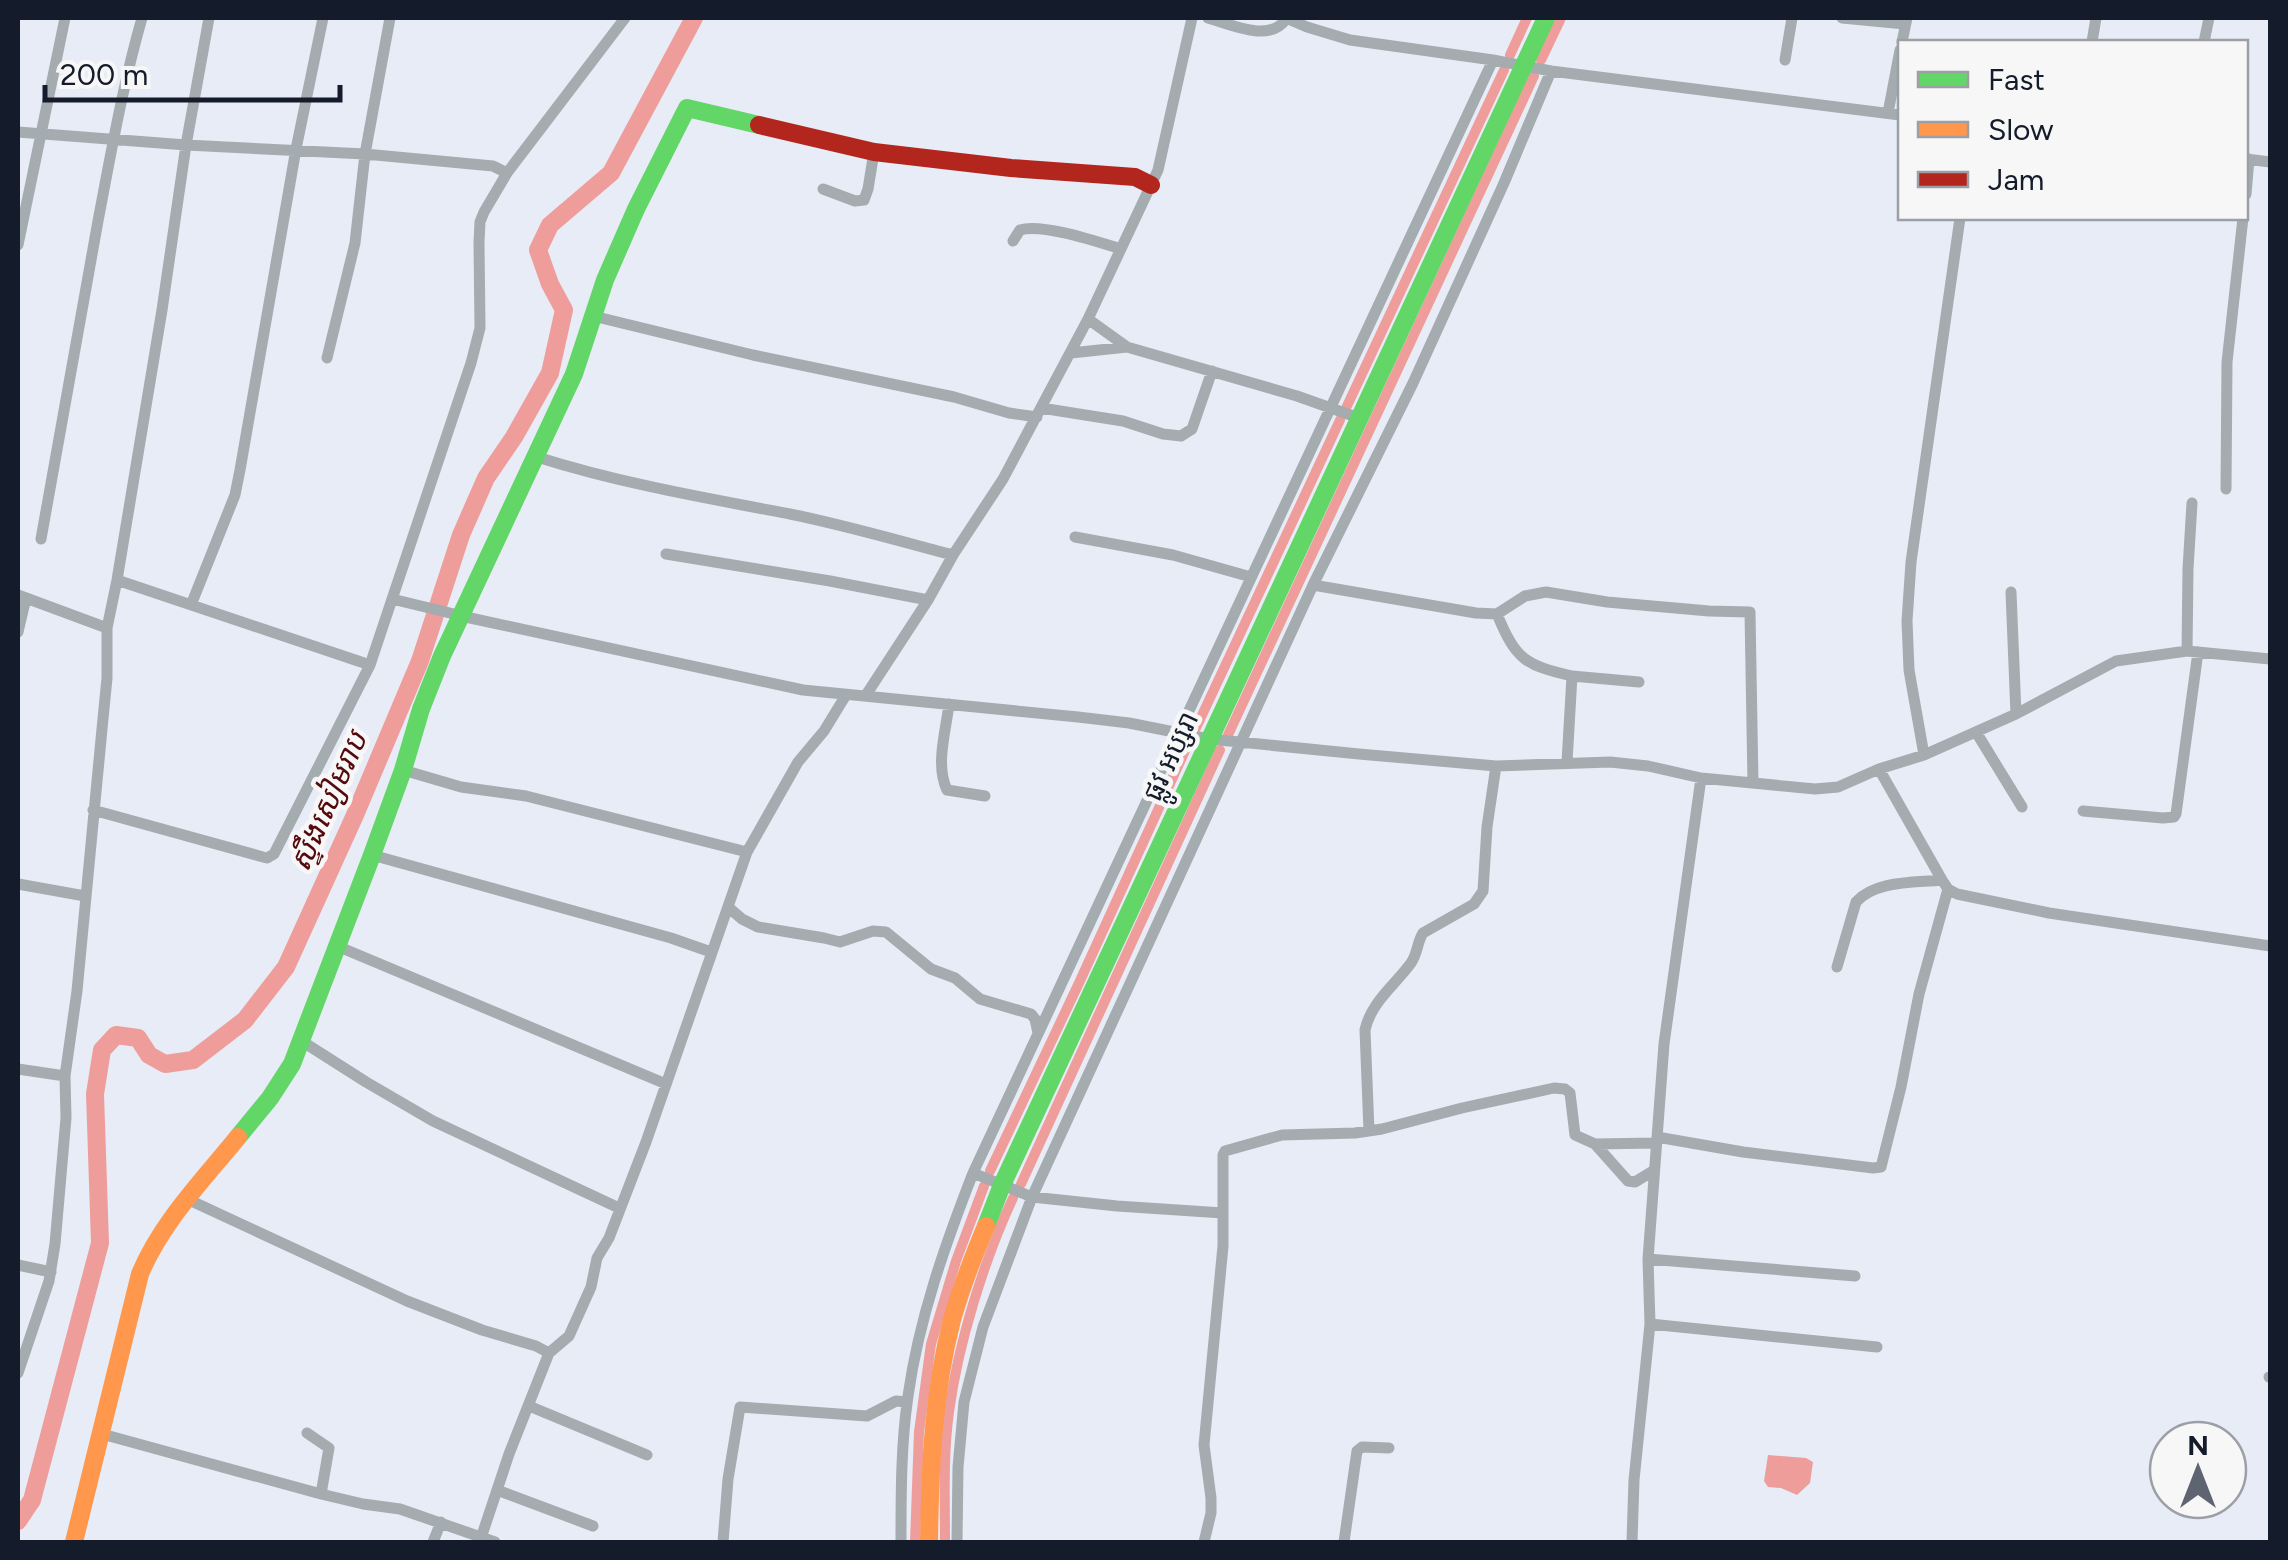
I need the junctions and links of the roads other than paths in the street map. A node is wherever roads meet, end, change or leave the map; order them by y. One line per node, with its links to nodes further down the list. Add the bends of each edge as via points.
1 (65, 18): 21 (street)
2 (142, 18): 22 (street)
3 (209, 18): 23 (street)
4 (323, 18): 24 (street)
5 (390, 18): 26 (street)
6 (625, 18): 29 (street)
7 (1192, 18): 30 (street)
8 (1208, 18): 9 (street, via 1265,32)
9 (1286, 18): 14 (street, via 1350,40)
10 (1546, 18): 16 (street, ផ្លូវ អប្សរា)
11 (1792, 18): 15 (street)
12 (1842, 18): 13 (street)
13 (1906, 21)
14 (1493, 60): 16 (street); 43 (street)
15 (1785, 60)
16 (1523, 66): 17 (street); 45 (street, ផ្លូវ អប្សរា)
17 (1551, 71): 19 (street); 55 (street, via 1413,383)
18 (1898, 75): 19 (street)
19 (1894, 114)
20 (18, 132): 21 (street)
21 (42, 133): 22 (street); 35 (street)
22 (114, 139): 23 (street); 50 (street)
23 (186, 145): 24 (street); 54 (street)
24 (296, 149): 26 (street); 60 (street, via 235,495)
25 (874, 152): 30 (street, via 1135,177); 31 (street, via 864,200); 37 (street, via 687,108)
26 (365, 154): 29 (street, via 493,166); 41 (street, via 355,243)
27 (2248, 159): 28 (street)
28 (2270, 162)
29 (507, 173): 59 (street, via 480,222 478,340)
30 (1151, 185): 36 (street)
31 (823, 189)
32 (1960, 220): 78 (street, via 1907,620)
33 (2243, 220): 47 (street, via 2227,362)
34 (1013, 242): 36 (street, via 1030,227)
35 (18, 245)
36 (1122, 249): 38 (street)
37 (593, 316): 44 (street, via 1009,412); 46 (street)
38 (1088, 319): 39 (street); 40 (street)
39 (1127, 347): 40 (street); 42 (street)
40 (1071, 353): 44 (street)
41 (326, 358)
42 (1212, 371): 43 (street); 44 (street, via 1192,429 1181,436 1124,421)
43 (1330, 408): 45 (street); 53 (street)
44 (1039, 413): 52 (street)
45 (1359, 418): 76 (street, ផ្លូវ អប្សរា)
46 (537, 457): 52 (street); 62 (street)
47 (2226, 489)
48 (2192, 503): 65 (street)
49 (1076, 537): 53 (street)
50 (41, 539)
51 (666, 554): 58 (street)
52 (953, 555): 58 (street)
53 (1251, 577): 74 (street)
54 (117, 580): 60 (street); 63 (street)
55 (1313, 585): 61 (street); 77 (street)
56 (2011, 592): 73 (street)
57 (22, 596): 63 (street); 64 (street)
58 (928, 600): 71 (street)
59 (398, 601): 62 (street); 67 (street)
60 (190, 605): 67 (street)
61 (1496, 614): 68 (street, via 1523,659); 84 (street, via 1546,592 1750,612)
62 (458, 615): 70 (street); 82 (street)
63 (107, 628): 87 (street)
64 (18, 632)
65 (2192, 652): 66 (street); 73 (street, via 2116,661); 88 (street, via 2176,814)
66 (2270, 659)
67 (370, 665): 87 (street, via 271,856)
68 (1572, 676): 69 (street); 79 (street)
69 (1639, 682)
70 (846, 695): 71 (street); 89 (street, via 780,790)
71 (866, 695): 72 (street)
72 (950, 704): 74 (street); 85 (street, via 941,771 947,790)
73 (2016, 714): 75 (street)
74 (1179, 732): 76 (street); 99 (street)
75 (1976, 732): 78 (street); 86 (street)
76 (1209, 739): 77 (street); 109 (street, ផ្លូវ អប្សរា)
77 (1242, 741): 80 (street); 110 (street)
78 (1924, 755): 81 (street)
79 (1567, 762): 80 (street); 83 (street, via 1648,766)
80 (1496, 766): 104 (street, via 1484,891 1474,904 1422,933 1412,961 1367,1022)
81 (1880, 769): 84 (street, via 1838,787); 92 (street)
82 (403, 770): 89 (street); 90 (street)
83 (1700, 778): 84 (street); 105 (street)
84 (1754, 783)
85 (985, 796)
86 (2022, 807)
87 (93, 810): 93 (street)
88 (2083, 811)
89 (747, 852): 94 (street)
90 (372, 855): 95 (street); 97 (street)
91 (18, 884): 93 (street)
92 (1945, 884): 96 (street, via 1967,897); 98 (street, via 1863,894); 105 (street, via 1881,1167)
93 (85, 896): 102 (street)
94 (728, 907): 97 (street); 99 (street, via 758,927 840,942 886,932 980,999 1031,1014)
95 (337, 946): 100 (street); 103 (street)
96 (2270, 946)
97 (711, 952): 103 (street)
98 (1838, 967)
99 (1038, 1034): 108 (street)
100 (300, 1040): 111 (street, via 285,1078); 112 (street, via 433,1120)
101 (18, 1070): 102 (street)
102 (65, 1076): 116 (street)
103 (666, 1084): 112 (street)
104 (1369, 1131): 106 (street, via 1560,1088 1572,1097 1574,1136); 113 (street, via 1273,1136 1225,1151)
105 (1657, 1140): 106 (street); 107 (street)
106 (1594, 1144): 107 (street, via 1628,1181)
107 (1653, 1172): 114 (street)
108 (973, 1173): 109 (street); 122 (street, via 925,1314)
109 (1002, 1184): 110 (street); 138 (street, ផ្លូវ អប្សរា, via 952,1321 936,1398)
110 (1032, 1197): 113 (street); 139 (street, via 964,1402)
111 (187, 1198): 120 (street, via 408,1301); 125 (street, via 140,1274)
112 (619, 1208): 120 (street, via 576,1324)
113 (1223, 1212): 140 (street, via 1204,1445 1211,1498)
114 (1648, 1259): 117 (street); 118 (street)
115 (18, 1265): 116 (street)
116 (50, 1272): 121 (street)
117 (1855, 1276)
118 (1650, 1324): 119 (street); 142 (street)
119 (1877, 1347)
120 (549, 1353): 123 (street)
121 (18, 1374)
122 (908, 1402): 136 (street, via 868,1416 740,1407); 137 (street)
123 (529, 1406): 127 (street); 128 (street)
124 (307, 1433): 129 (street, via 329,1448)
125 (102, 1434): 129 (street); 133 (street)
126 (1389, 1448): 141 (street, via 1356,1451)
127 (647, 1455)
128 (498, 1490): 131 (street); 132 (street)
129 (322, 1494): 130 (street)
130 (440, 1522): 132 (street); 134 (street)
131 (593, 1526)
132 (482, 1538): 135 (street)
133 (74, 1542)
134 (433, 1542)
135 (495, 1542)
136 (723, 1542)
137 (901, 1542)
138 (929, 1542)
139 (958, 1542)
140 (1204, 1542)
141 (1344, 1542)
142 (1632, 1542)

